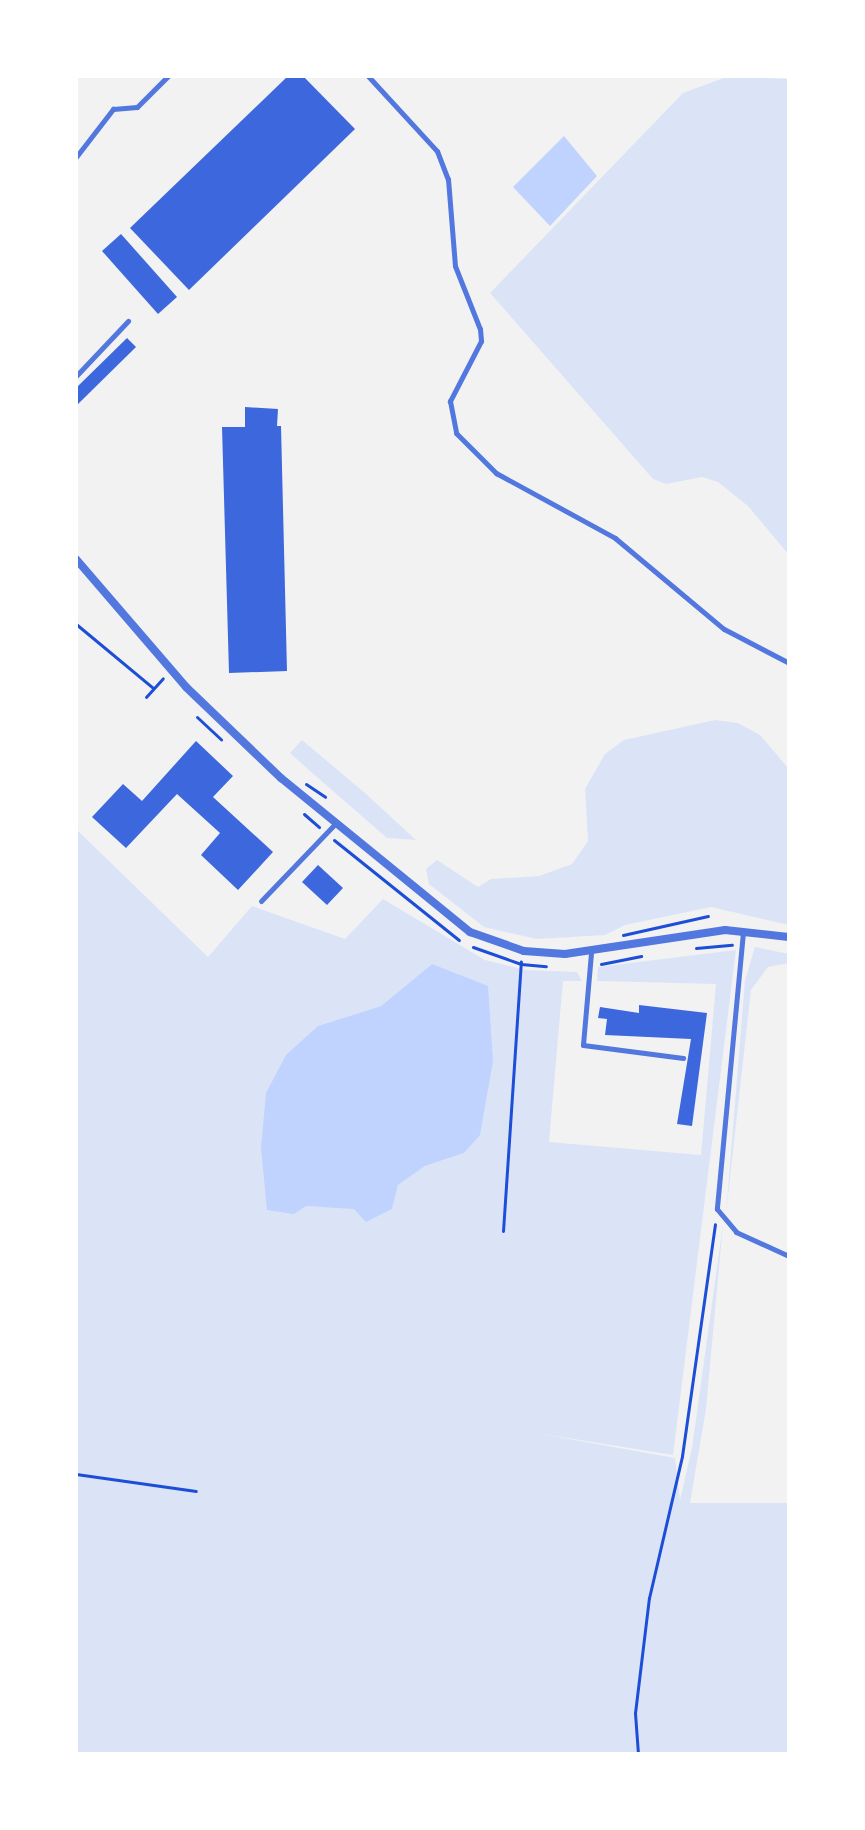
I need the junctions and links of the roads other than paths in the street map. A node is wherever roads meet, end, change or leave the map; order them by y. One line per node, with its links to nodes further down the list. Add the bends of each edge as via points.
1 (168, 76): 3 (lane, via 137,107 113,109)
2 (368, 76): 7 (lane, via 437,151 448,179 455,266 481,341 450,401 456,433 496,473 615,538 724,629)
3 (76, 157)
4 (128, 321): 5 (lane)
5 (76, 376)
6 (76, 559): 8 (street, via 186,687)
7 (789, 663)
8 (334, 825): 9 (lane); 12 (street, via 452,921 524,951)
9 (261, 901)
10 (743, 931): 11 (street); 12 (street); 14 (lane, via 717,1209 736,1232)
11 (789, 937)
12 (591, 953): 13 (lane, via 583,1045)
13 (683, 1058)
14 (789, 1256)

